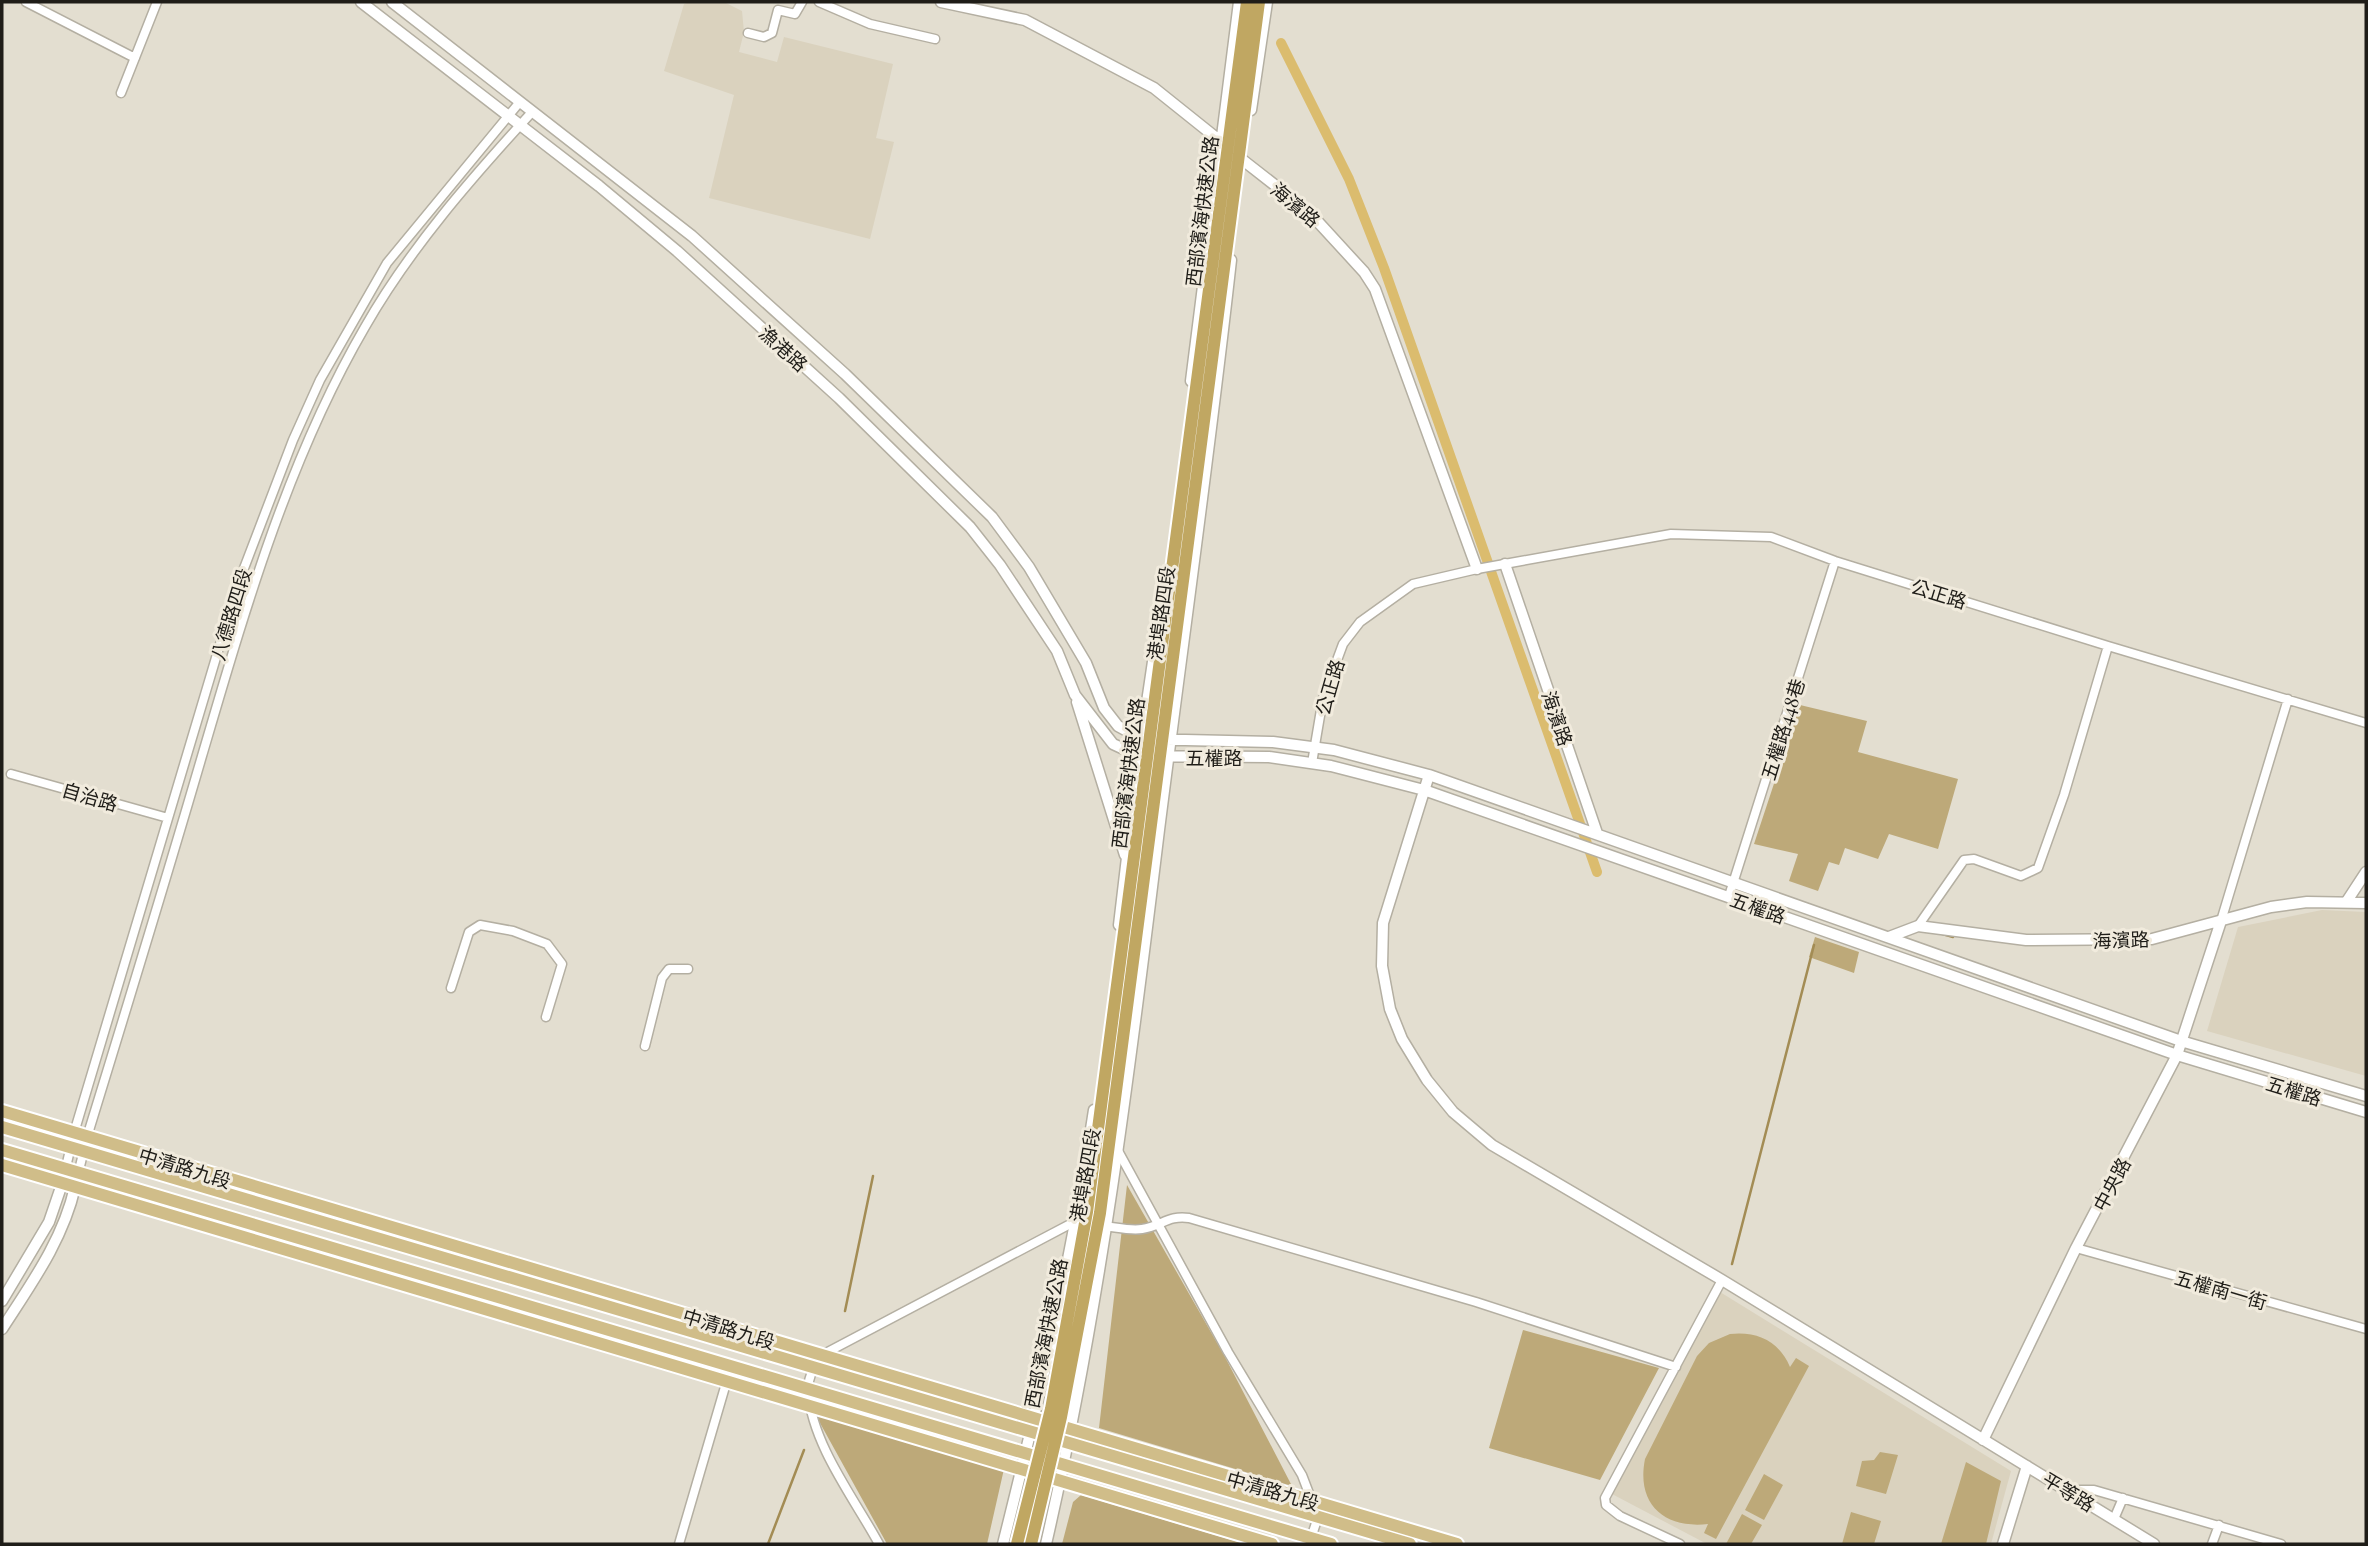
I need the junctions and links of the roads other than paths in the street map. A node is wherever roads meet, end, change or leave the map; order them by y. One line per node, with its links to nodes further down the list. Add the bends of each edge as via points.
1 (26, 2): 14 (street)
2 (157, 2): 14 (street)
3 (361, 2): 18 (street, 漁港路)
4 (392, 2): 16 (street, 漁港路)
5 (802, 2): 12 (street, via 795,14 778,10 772,33 764,37)
6 (819, 2): 13 (street, via 870,24)
7 (941, 2): 20 (street, 海濱路, via 1025,20 1154,88)
8 (1239, 2): 20 (street, 港埠路四段)
9 (1247, 2): 111 (highway, 西部濱海快速公路, bridge, via 1087,1212 1051,1409)
10 (1259, 2): 112 (highway, 西部濱海快速公路, bridge, via 1100,1213 1062,1417)
11 (1268, 2): 21 (street, 港埠路四段)
12 (748, 33)
13 (935, 39)
14 (135, 58): 15 (street)
15 (121, 93)
16 (519, 103): 17 (street, 漁港路); 18 (street, 八德路四段)
17 (532, 112): 19 (street, 八德路四段); 33 (street, 漁港路, via 702,245 845,374 992,517 1029,567 1086,663 1104,708 1118,726)
18 (507, 115): 19 (street, 漁港路); 22 (street, 八德路四段, via 387,263)
19 (520, 125): 23 (street, 八德路四段, via 398,273); 30 (street, 漁港路, via 677,251 839,398 970,527 1057,651)
20 (1222, 141): 21 (street, 海濱路); 33 (street, 港埠路四段)
21 (1243, 161): 26 (street, 海濱路, via 1308,211 1375,289); 34 (street, 港埠路四段)
22 (340, 344): 23 (street); 27 (street, 八德路四段, via 293,440)
23 (353, 350): 28 (street, 八德路四段, via 303,454)
24 (1835, 561): 25 (street, 公正路, via 1771,537 1671,534); 29 (street, 公正路); 46 (street, 五權路448巷)
25 (1505, 564): 26 (street, 公正路); 43 (street, 海濱路)
26 (1477, 569): 35 (street, 公正路, via 1413,584 1360,622 1332,668)
27 (237, 584): 28 (street); 42 (street, 八德路四段)
28 (252, 588): 55 (street, 八德路四段)
29 (2108, 646): 31 (street, 公正路); 51 (street, via 2038,868 2021,876 1974,859 1964,860)
30 (1075, 695): 36 (street, 漁港路, via 1113,744); 44 (street)
31 (2288, 699): 32 (street, 公正路); 50 (street)
32 (2366, 723)
33 (1142, 739): 34 (street, 五權路); 36 (street, 港埠路四段)
34 (1171, 739): 35 (street, 五權路); 37 (street, 港埠路四段)
35 (1315, 748): 38 (street, 公正路); 40 (street, 五權路)
36 (1139, 756): 37 (street, 五權路); 44 (street, 港埠路四段)
37 (1169, 757): 38 (street, 五權路, via 1269,757); 69 (street, 港埠路四段)
38 (1312, 763): 41 (street, 五權路)
39 (11, 774): 42 (street, 自治路)
40 (1429, 775): 41 (street, 平等路); 43 (street, 五權路)
41 (1424, 790): 47 (street, 五權路); 81 (street, 平等路, via 1389,899 1381,947 1390,1009 1410,1056 1453,1112 1492,1145)
42 (168, 818): 53 (street, 八德路四段)
43 (1597, 833): 46 (street, 五權路)
44 (1126, 857): 77 (street, 港埠路四段, via 1109,1015)
45 (2366, 872): 48 (street)
46 (1733, 883): 47 (street, 五權路448巷); 52 (street, 五權路)
47 (1729, 897): 54 (street, 五權路)
48 (2347, 901): 49 (street, 海濱路); 50 (street, 海濱路, via 2283,906)
49 (2366, 903)
50 (2221, 921): 51 (street, 海濱路, via 2152,939 2078,941 2026,940); 59 (street, 中央路)
51 (1918, 926): 52 (street, 海濱路)
52 (1888, 937): 54 (street); 59 (street, 五權路)
53 (130, 946): 55 (street); 66 (street, 八德路四段)
54 (1885, 950): 61 (street, 五權路)
55 (144, 951): 67 (street, 八德路四段)
56 (688, 969): 60 (street, via 669,969 662,978)
57 (451, 988): 58 (street, via 469,932 480,925 513,931 547,944 562,964)
58 (546, 1017)
59 (2182, 1041): 61 (street, 中央路); 62 (street, 五權路)
60 (645, 1046)
61 (2177, 1055): 64 (street, 五權路); 80 (street, 中央路)
62 (2366, 1096)
63 (2, 1111): 66 (main road, 中清路九段)
64 (2366, 1112)
65 (2, 1127): 68 (main road, 中清路九段)
66 (74, 1133): 67 (main road, 中清路九段); 68 (street, 八德路四段)
67 (87, 1137): 71 (street, 八德路四段); 85 (main road, 中清路九段)
68 (70, 1149): 71 (main road, 中清路九段); 73 (street, 八德路四段)
69 (1117, 1149): 78 (street); 79 (street, 港埠路四段)
70 (2, 1150): 73 (main road, 中清路九段)
71 (83, 1153): 74 (street, 八德路四段); 87 (main road, 中清路九段)
72 (2, 1165): 75 (main road)
73 (65, 1168): 74 (main road, 中清路九段); 75 (street, 八德路四段)
74 (79, 1172): 76 (street, 八德路四段); 89 (main road, 中清路九段)
75 (62, 1184): 76 (main road); 82 (street, via 49,1222)
76 (75, 1187): 83 (street, via 69,1216); 88 (main road)
77 (1076, 1221): 79 (street); 85 (street); 91 (street, 港埠路四段)
78 (1158, 1225): 79 (street, via 1139,1229); 86 (street, via 1174,1216 1189,1218 1476,1302); 103 (street)
79 (1107, 1226): 92 (street, 港埠路四段)
80 (2076, 1248): 84 (street, 五權南一街); 94 (street, 中央路)
81 (1722, 1279): 86 (street); 94 (street, 平等路)
82 (2, 1301)
83 (2, 1329)
84 (2366, 1329)
85 (820, 1356): 87 (street); 91 (main road, 中清路九段)
86 (1676, 1367): 118 (street, via 1605,1498 1606,1505 1620,1516)
87 (813, 1368): 89 (street); 93 (main road, 中清路九段)
88 (727, 1380): 90 (main road); 108 (street)
89 (807, 1390): 90 (street); 96 (main road, 中清路九段)
90 (812, 1408): 99 (main road); 109 (street, via 821,1439)
91 (1034, 1420): 92 (main road, 中清路九段); 93 (street, 港埠路四段)
92 (1070, 1431): 95 (street, 港埠路四段); 103 (main road, 中清路九段)
93 (1031, 1434): 95 (main road, 中清路九段); 96 (street, 港埠路四段)
94 (1983, 1440): 98 (street, 平等路)
95 (1067, 1445): 97 (street, 港埠路四段); 104 (main road, 中清路九段)
96 (1026, 1455): 97 (main road, 中清路九段); 99 (street, 港埠路四段)
97 (1064, 1466): 100 (street, 港埠路四段); 107 (main road, 中清路九段)
98 (2027, 1466): 101 (street, 平等路); 119 (street)
99 (1022, 1469): 100 (main road); 110 (street, 港埠路四段)
100 (1060, 1480): 113 (street, 港埠路四段); 114 (main road)
101 (2067, 1490): 102 (street, via 2094,1490); 105 (street, 平等路)
102 (2123, 1498): 105 (street); 106 (street)
103 (1314, 1502): 104 (street); 117 (main road, 中清路九段)
104 (1318, 1517): 107 (street); 116 (main road, 中清路九段)
105 (2114, 1519): 120 (street, 平等路)
106 (2218, 1525): 121 (street); 122 (street)
107 (1310, 1541): 115 (main road, 中清路九段)
108 (679, 1544)
109 (880, 1544)
110 (1003, 1544)
111 (1017, 1544)
112 (1031, 1544)
113 (1046, 1544)
114 (1272, 1544)
115 (1331, 1544)
116 (1410, 1544)
117 (1457, 1544)
118 (1680, 1544)
119 (2003, 1544)
120 (2154, 1544)
121 (2212, 1544)
122 (2281, 1544)

